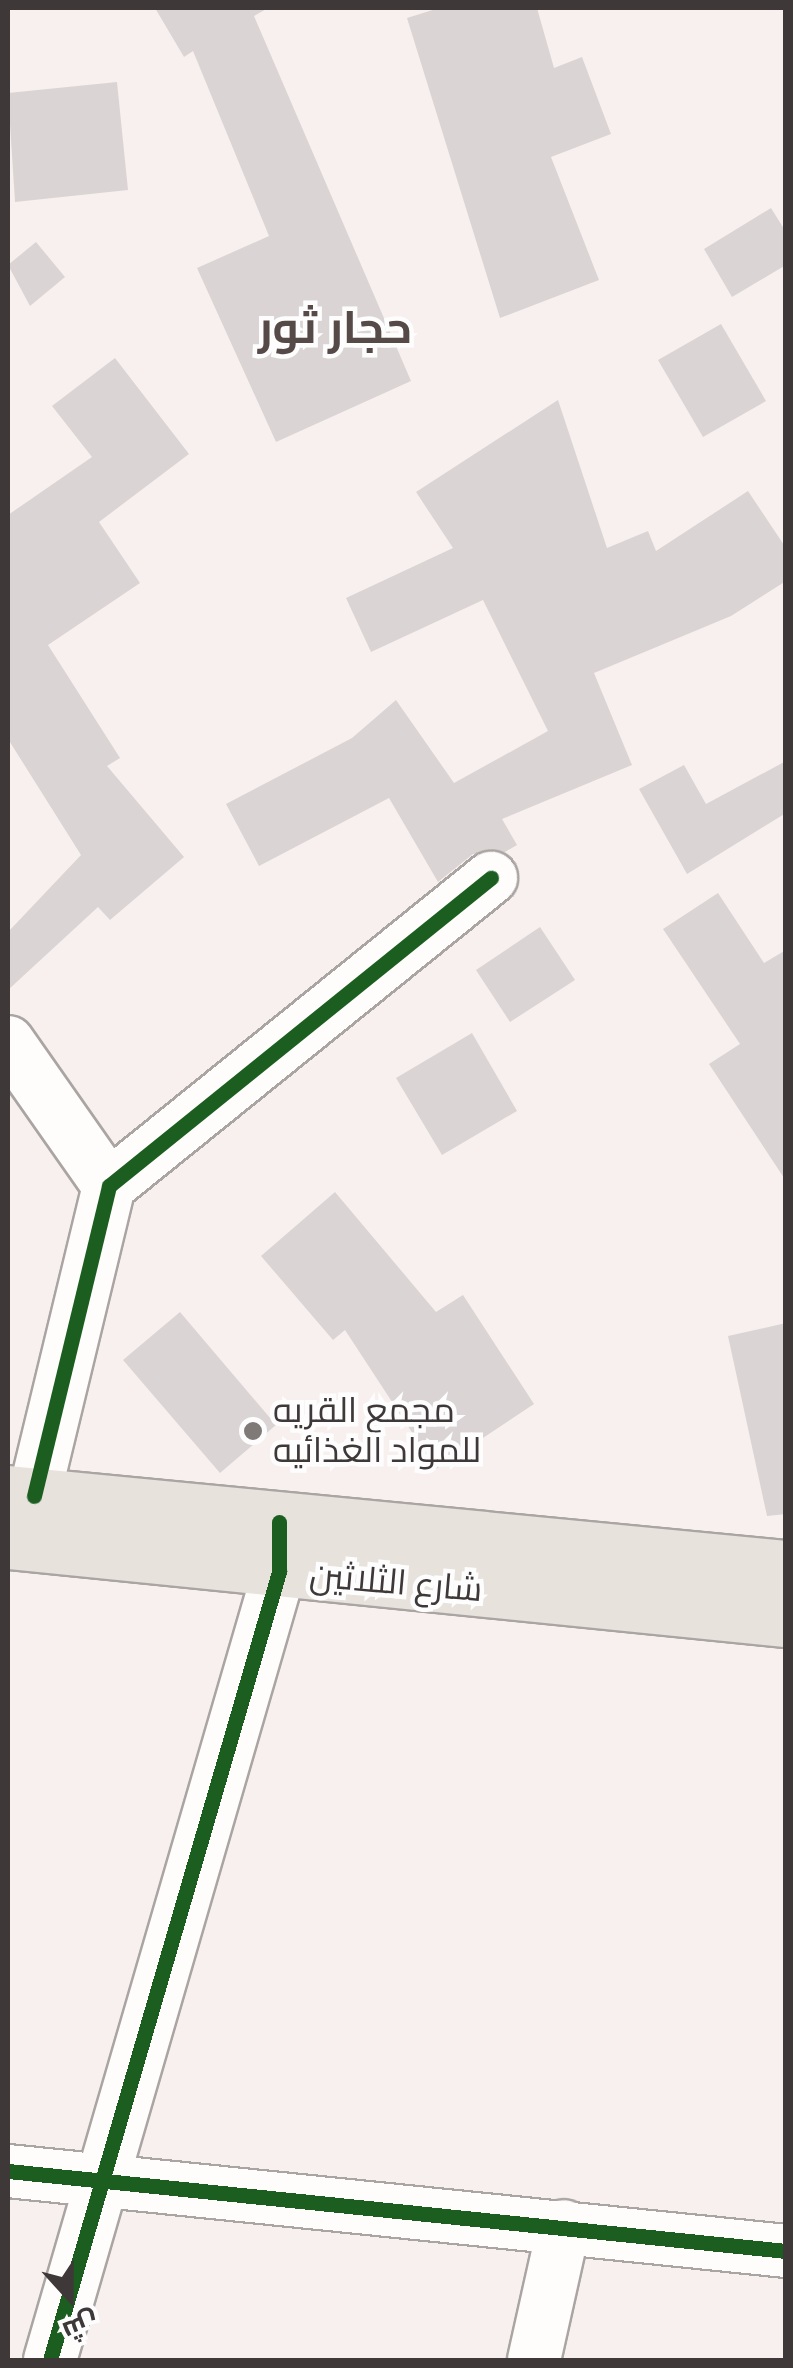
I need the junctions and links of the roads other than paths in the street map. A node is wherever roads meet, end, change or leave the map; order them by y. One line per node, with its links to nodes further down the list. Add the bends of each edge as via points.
1 (491, 878): 3 (street)
2 (8, 1042): 3 (street)
3 (109, 1186): 4 (street)
4 (16, 1510): 5 (main road, شارع الثلاثين)
5 (279, 1547): 6 (main road, شارع الثلاثين); 7 (main road, شارع الثلاثين); 9 (street)
6 (786, 1568)
7 (786, 1619)
8 (8, 2171): 9 (street)
9 (97, 2174): 10 (street); 12 (street)
10 (564, 2226): 11 (street); 13 (street)
11 (786, 2252)
12 (50, 2360)
13 (534, 2360)

